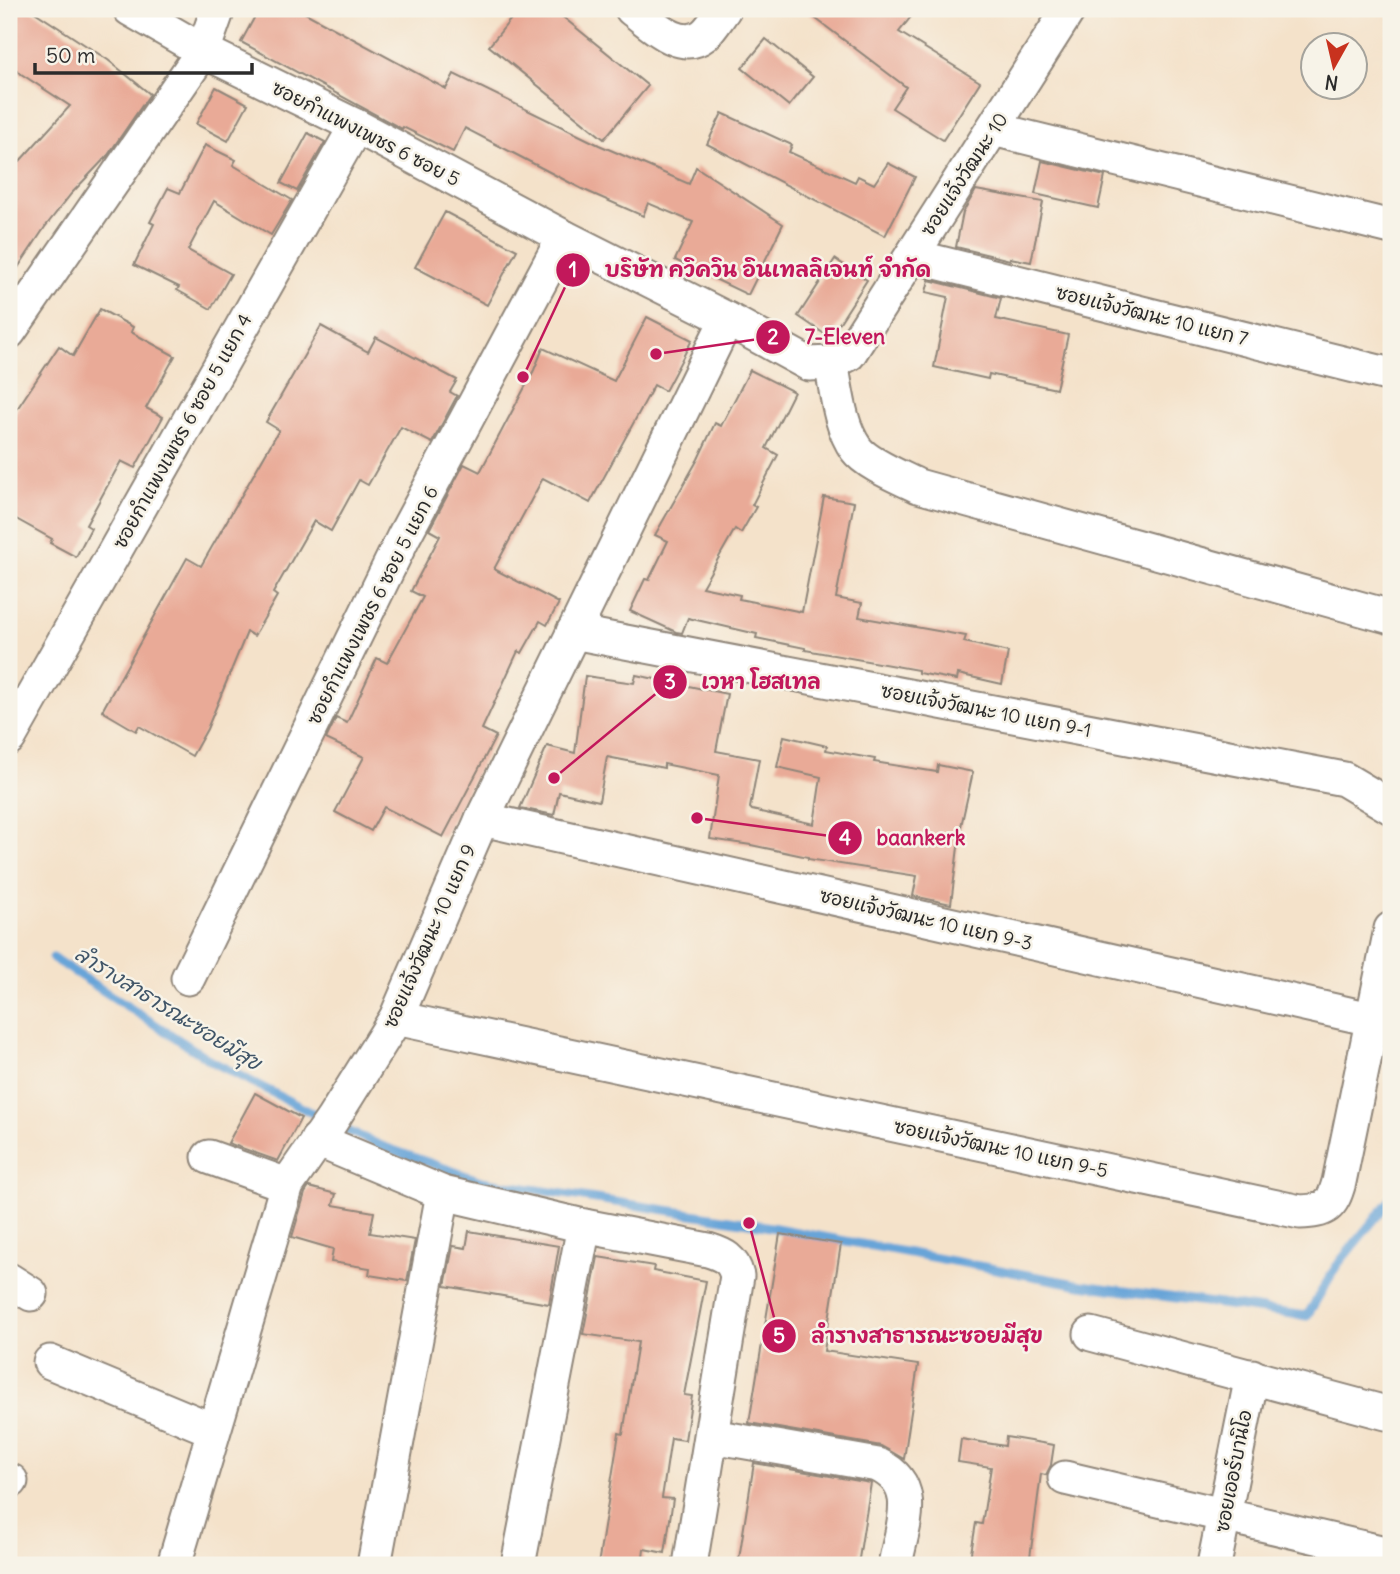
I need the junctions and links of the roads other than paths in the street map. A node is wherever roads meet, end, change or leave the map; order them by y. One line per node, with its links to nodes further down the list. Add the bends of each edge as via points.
1 (130, 9): 6 (street, ซอยกำแพงเพชร 6 ซอย 5)
2 (218, 9): 6 (street)
3 (632, 9): 4 (street, via 669,37 682,40 696,40)
4 (724, 9)
5 (1069, 9): 8 (street, ซอยแจ้งวัฒนะ 10)
6 (203, 51): 7 (street, ซอยกำแพงเพชร 6 ซอย 5); 13 (street)
7 (356, 126): 10 (street, ซอยกำแพงเพชร 6 ซอย 5); 18 (street, ซอยกำแพงเพชร 6 ซอย 5 แยก 4)
8 (993, 129): 9 (street); 11 (street, ซอยแจ้งวัฒนะ 10)
9 (1391, 227)
10 (564, 237): 12 (street); 22 (street, ซอยกำแพงเพชร 6 ซอย 5 แยก 6, via 404,536)
11 (912, 256): 14 (street, ซอยแจ้งวัฒนะ 10, via 849,354); 15 (street, ซอยแจ้งวัฒนะ 10 แยก 7)
12 (727, 319): 14 (street, via 808,364); 17 (street, ซอยแจ้งวัฒนะ 10 แยก 9)
13 (9, 332)
14 (831, 363): 16 (street, via 843,422 857,450 918,486)
15 (1391, 375)
16 (1391, 617)
17 (573, 632): 19 (street, ซอยแจ้งวัฒนะ 10 แยก 9-1, via 1344,779); 20 (street, ซอยแจ้งวัฒนะ 10 แยก 9)
18 (9, 738)
19 (1391, 807)
20 (482, 819): 23 (street, ซอยแจ้งวัฒนะ 10 แยก 9); 24 (street, ซอยแจ้งวัฒนะ 10 แยก 9-3)
21 (1391, 929): 24 (street, ซอยแจ้งวัฒนะ 10 แยก 9-5)
22 (188, 978)
23 (396, 1018): 24 (street, ซอยแจ้งวัฒนะ 10 แยก 9-5, via 1315,1212 1334,1199); 25 (street, ซอยแจ้งวัฒนะ 10 แยก 9)
24 (1371, 1018)
25 (325, 1129): 27 (street, ซอยแจ้งวัฒนะ 10 แยก 9); 28 (street)
26 (209, 1157): 27 (street)
27 (288, 1185): 34 (street, ซอยแจ้งวัฒนะ 10 แยก 9)
28 (443, 1193): 29 (street); 40 (street)
29 (584, 1226): 35 (street, via 708,1250 730,1260 737,1276); 41 (street)
30 (1091, 1334): 32 (street)
31 (50, 1362): 34 (street)
32 (1252, 1376): 33 (street); 37 (street, ซอยเออร์บานิโอ)
33 (1386, 1413)
34 (213, 1430): 39 (street, ซอยแจ้งวัฒนะ 10 แยก 9)
35 (712, 1436): 42 (street); 43 (street, via 891,1471 905,1489 906,1501)
36 (1065, 1478): 37 (street)
37 (1225, 1514): 38 (street); 44 (street, ซอยเออร์บานิโอ)
38 (1385, 1553)
39 (174, 1565)
40 (374, 1565)
41 (518, 1565)
42 (690, 1565)
43 (895, 1565)
44 (1214, 1565)

